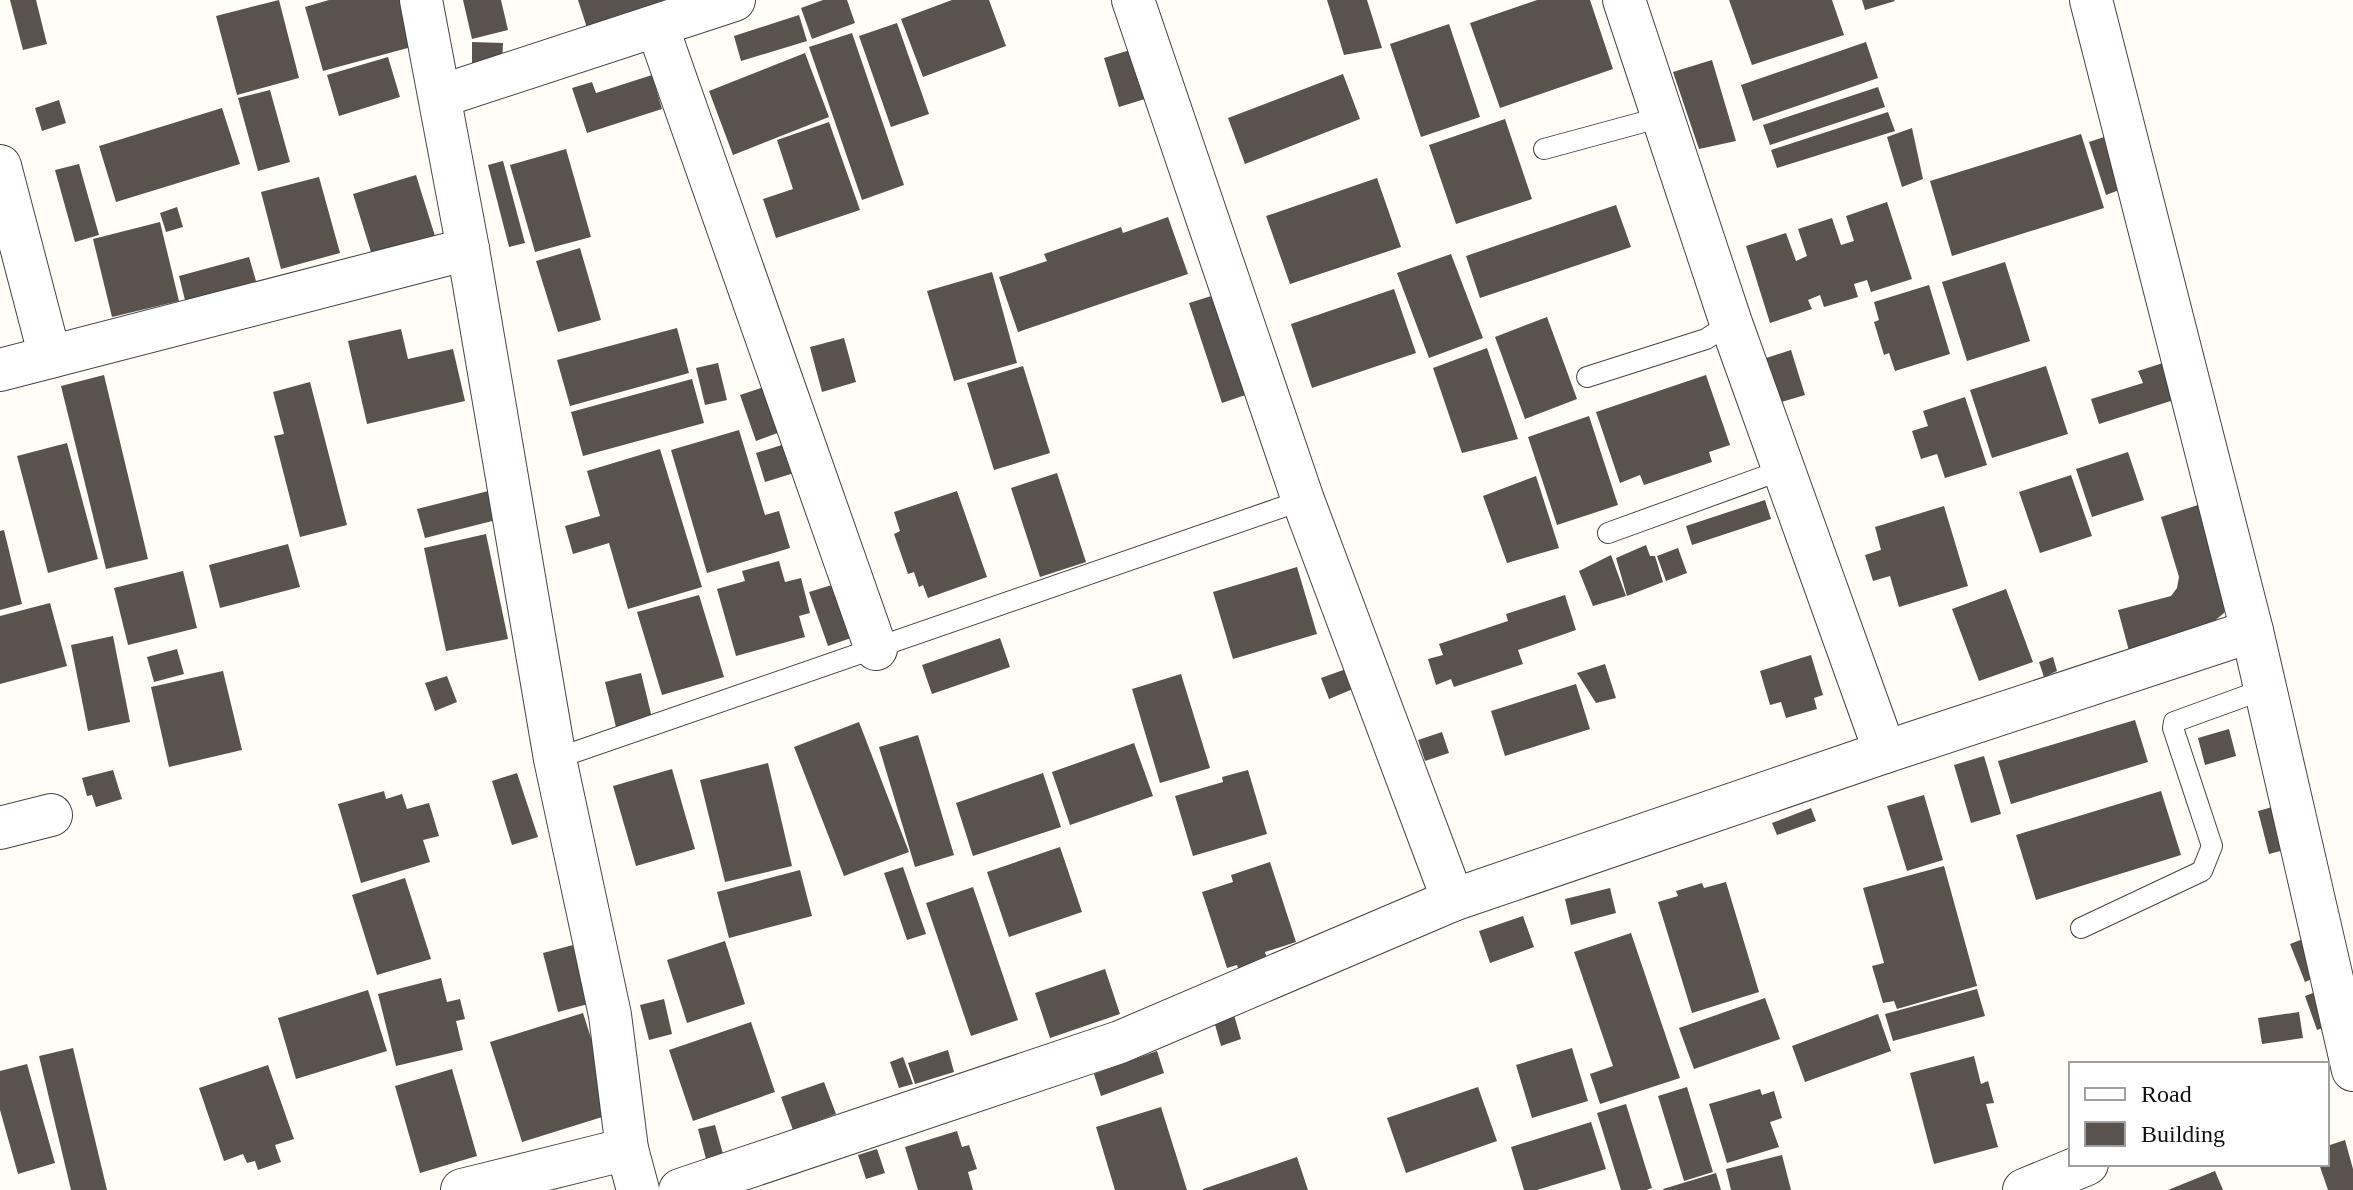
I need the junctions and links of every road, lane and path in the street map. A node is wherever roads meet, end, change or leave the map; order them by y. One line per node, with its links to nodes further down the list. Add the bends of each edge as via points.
1 (421, 0): 7 (street)
2 (734, 0): 6 (street)
3 (1133, 0): 17 (street)
4 (1624, 0): 8 (street)
5 (2091, 0): 19 (street)
6 (657, 26): 7 (street); 20 (street)
7 (441, 96): 11 (street)
8 (1662, 117): 9 (lane); 12 (street)
9 (1544, 149)
10 (0, 166): 13 (street)
11 (468, 249): 13 (street); 23 (street)
12 (1731, 323): 15 (lane, via 1706,339); 16 (street)
13 (50, 357): 14 (street)
14 (0, 370)
15 (1587, 377)
16 (1782, 470): 18 (lane); 22 (street)
17 (1303, 500): 20 (lane); 26 (street)
18 (1608, 533)
19 (2252, 631): 21 (street); 22 (street)
20 (876, 649): 23 (lane)
21 (2265, 689): 27 (lane, via 2174,722 2212,846 2202,871); 28 (street)
22 (1885, 752): 26 (street)
23 (555, 759): 29 (street, via 610,1015)
24 (51, 815): 25 (street)
25 (0, 828)
26 (1453, 900): 33 (street, via 1120,1042)
27 (2081, 928)
28 (2343, 1063)
29 (627, 1149): 31 (street); 32 (street)
30 (2082, 1166): 34 (street)
31 (462, 1190)
32 (638, 1190)
33 (680, 1190)
34 (2024, 1190)

